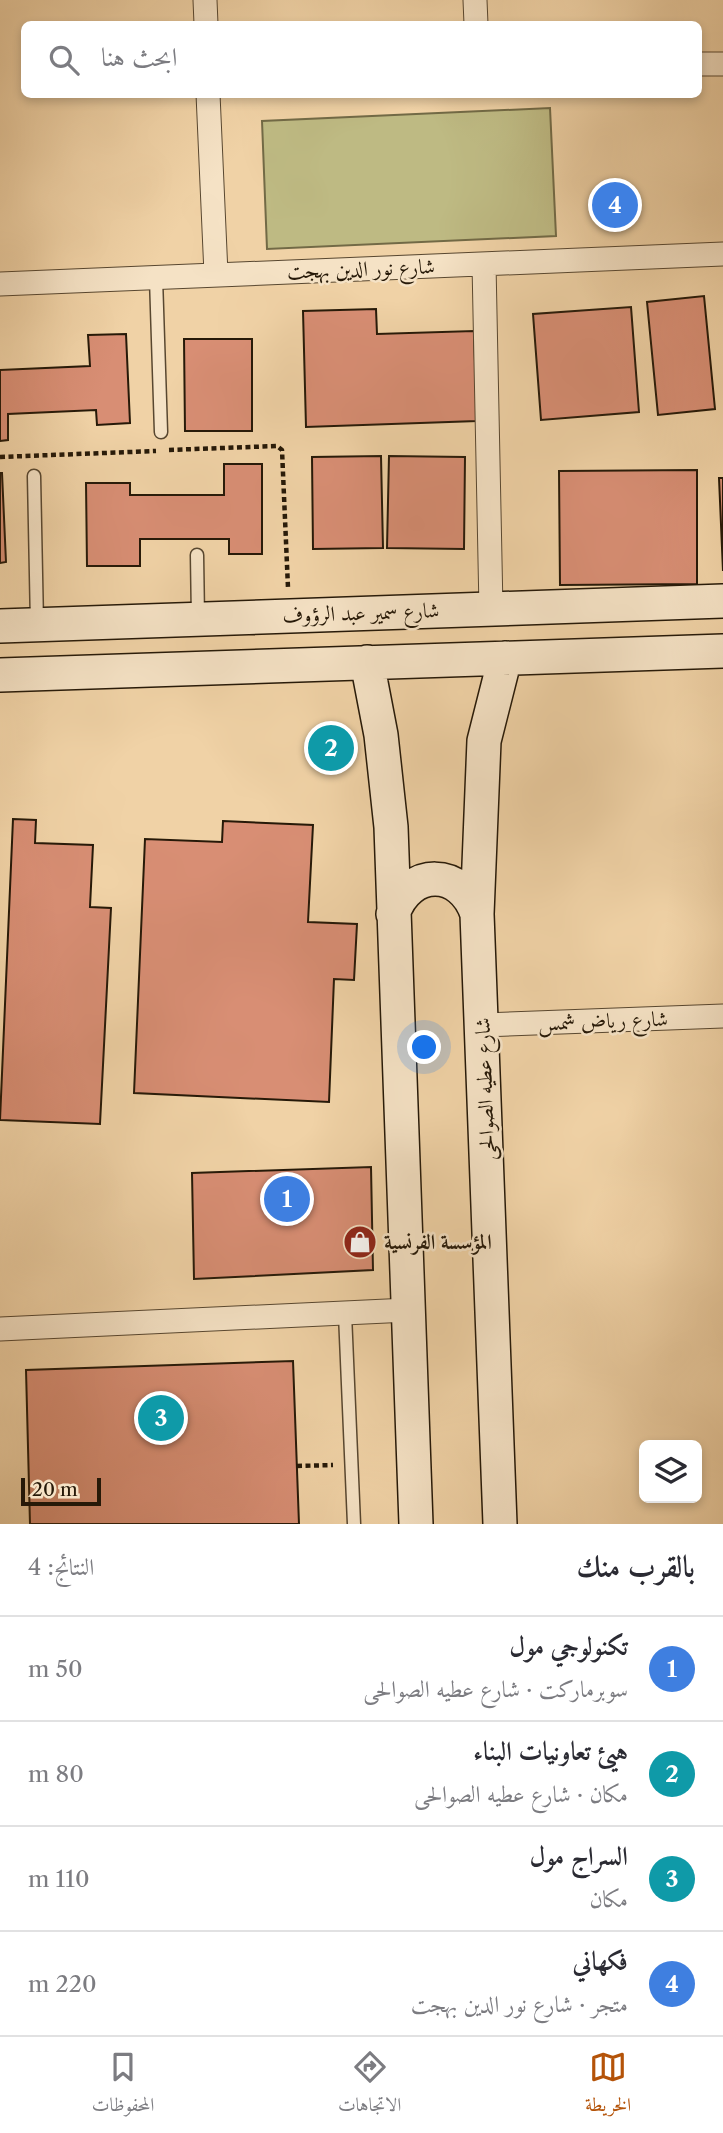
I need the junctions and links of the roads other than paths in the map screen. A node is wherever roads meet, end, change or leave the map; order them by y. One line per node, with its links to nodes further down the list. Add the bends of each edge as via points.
1 (205, 0): 3 (street)
2 (475, 0): 4 (street)
3 (205, 21)
4 (476, 21)
5 (702, 64): 6 (street)
6 (723, 64)
7 (208, 98): 10 (street)
8 (723, 254): 9 (street, شارع نور الدين بهجت)
9 (484, 264): 10 (street, شارع نور الدين بهجت); 17 (street)
10 (216, 274): 11 (street, شارع نور الدين بهجت)
11 (156, 278): 12 (street, شارع نور الدين بهجت); 13 (lane)
12 (0, 284)
13 (161, 432)
14 (34, 476): 19 (lane)
15 (197, 555): 18 (lane)
16 (723, 601): 17 (street, شارع سمير عبد الرؤوف)
17 (491, 609): 18 (street, شارع سمير عبد الرؤوف)
18 (198, 619): 19 (street, شارع سمير عبد الرؤوف)
19 (37, 625): 20 (street, شارع سمير عبد الرؤوف)
20 (0, 626)
21 (723, 650): 22 (street)
22 (505, 658): 23 (street); 26 (street, شارع عطيه الصوالحى, via 484,741)
23 (366, 662): 24 (street); 25 (street, via 387,783)
24 (0, 675)
25 (393, 914): 26 (street, via 398,901 416,883 442,879 465,891); 29 (street)
26 (477, 914): 28 (street, شارع عطيه الصوالحى)
27 (723, 1016): 28 (street, شارع رياض شمس)
28 (483, 1025): 34 (street, شارع عطيه الصوالحى)
29 (408, 1310): 30 (street); 33 (street)
30 (345, 1314): 31 (street); 32 (lane)
31 (0, 1329)
32 (354, 1524)
33 (416, 1524)
34 (499, 1524)

